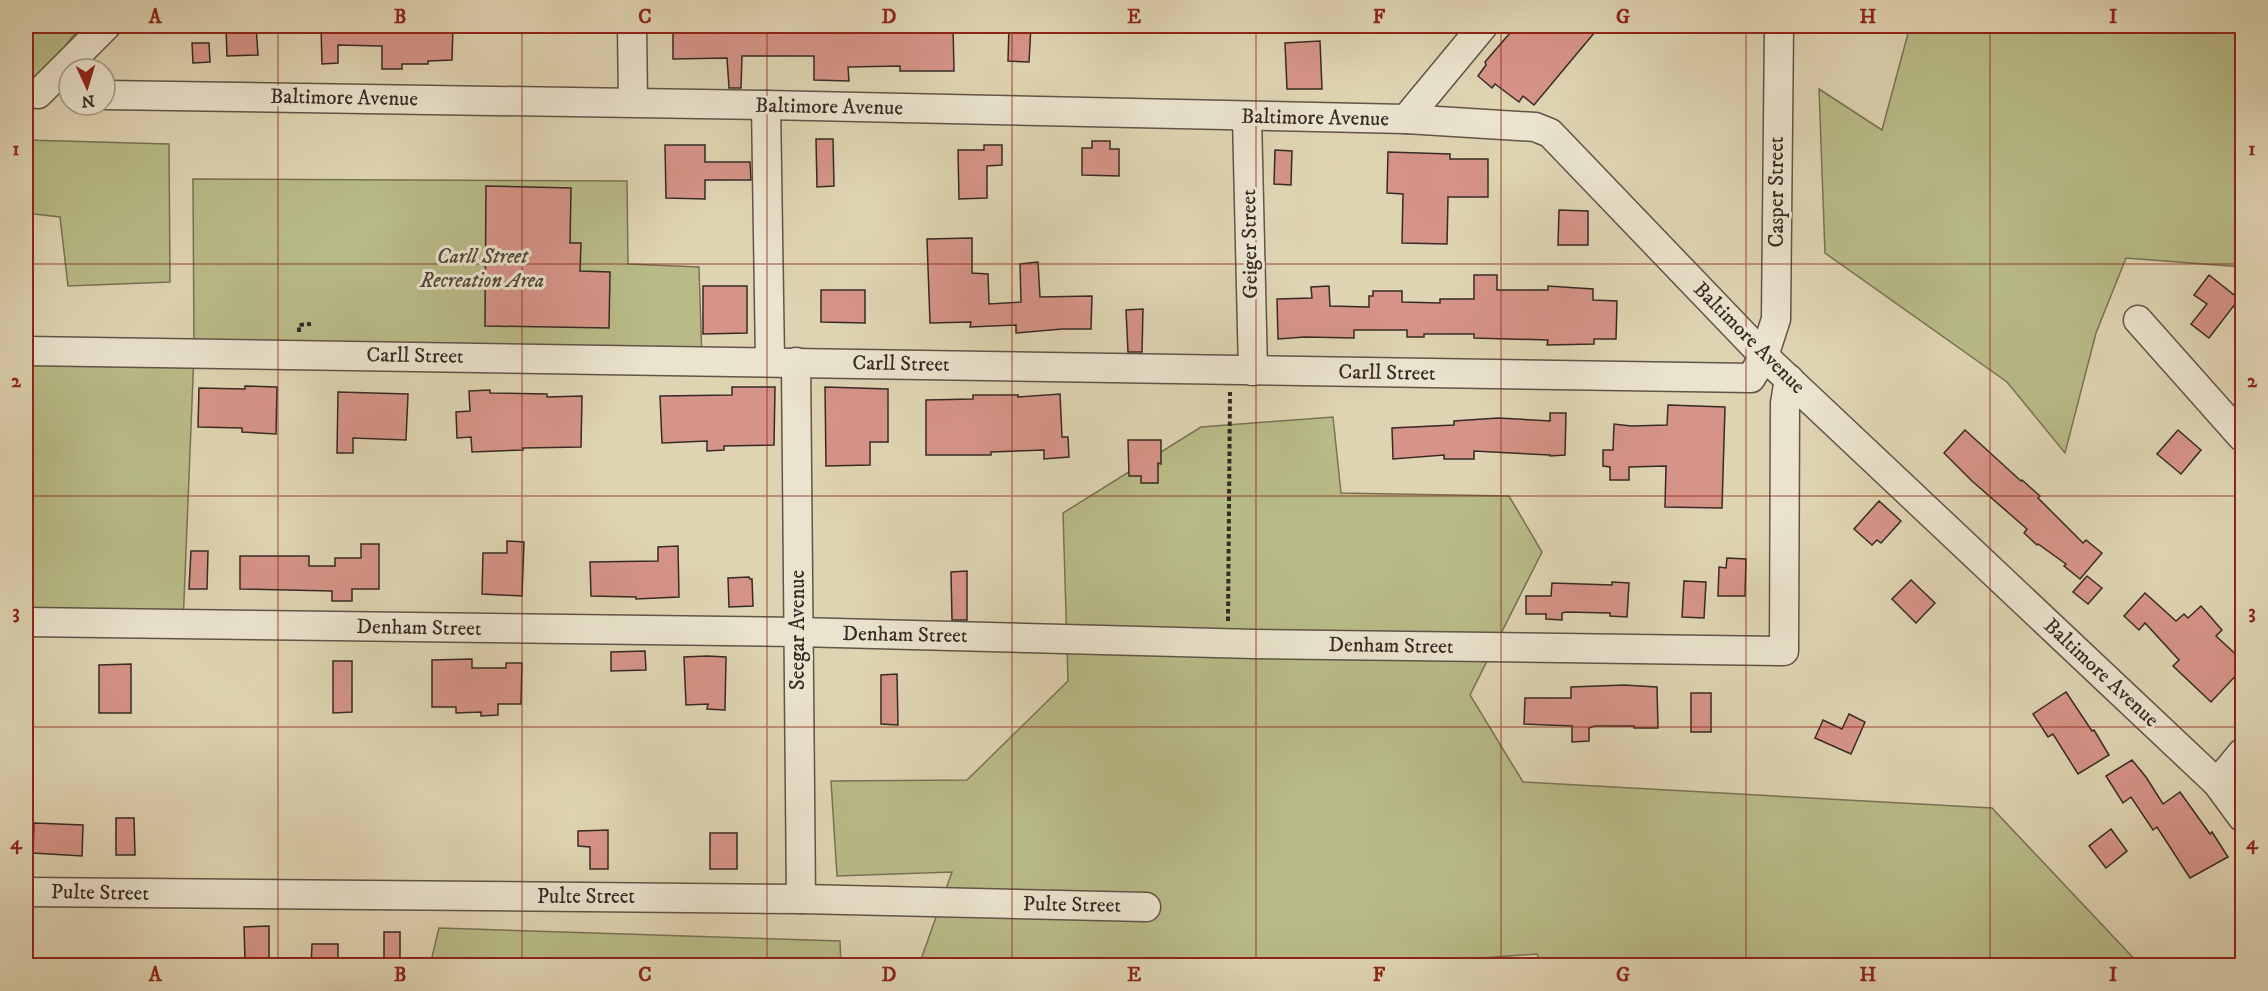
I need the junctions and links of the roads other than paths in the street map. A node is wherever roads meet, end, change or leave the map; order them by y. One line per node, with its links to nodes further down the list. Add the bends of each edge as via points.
1 (106, 26): 5 (street)
2 (632, 26): 8 (street)
3 (1483, 26): 11 (street)
4 (1779, 26): 14 (street, Casper Street, via 1776,320)
5 (32, 94): 6 (street)
6 (57, 95)
7 (117, 95): 8 (street, Baltimore Avenue)
8 (633, 102): 9 (street, Baltimore Avenue)
9 (766, 105): 10 (street, Baltimore Avenue); 15 (street, Seegar Avenue)
10 (1247, 117): 11 (street, Baltimore Avenue); 16 (street, Geiger Street)
11 (1406, 119): 14 (street, Baltimore Avenue, via 1535,127 1550,133)
12 (2138, 320): 18 (street)
13 (26, 351): 15 (street, Carll Street)
14 (1764, 356): 16 (street, Carll Street, via 1751,378); 17 (street, Baltimore Avenue)
15 (783, 362): 16 (street, Carll Street); 20 (street, Seegar Avenue)
16 (1242, 370)
17 (1789, 379): 20 (street, Denham Street, via 1785,403 1784,651); 22 (street, Baltimore Avenue)
18 (2242, 437)
19 (26, 622): 20 (street, Denham Street)
20 (798, 632): 25 (street, Seegar Avenue)
21 (2242, 753): 22 (street)
22 (2217, 783): 23 (street, Baltimore Avenue)
23 (2242, 817)
24 (26, 892): 25 (street, Pulte Street)
25 (801, 898): 26 (street, Pulte Street)
26 (1146, 907)

